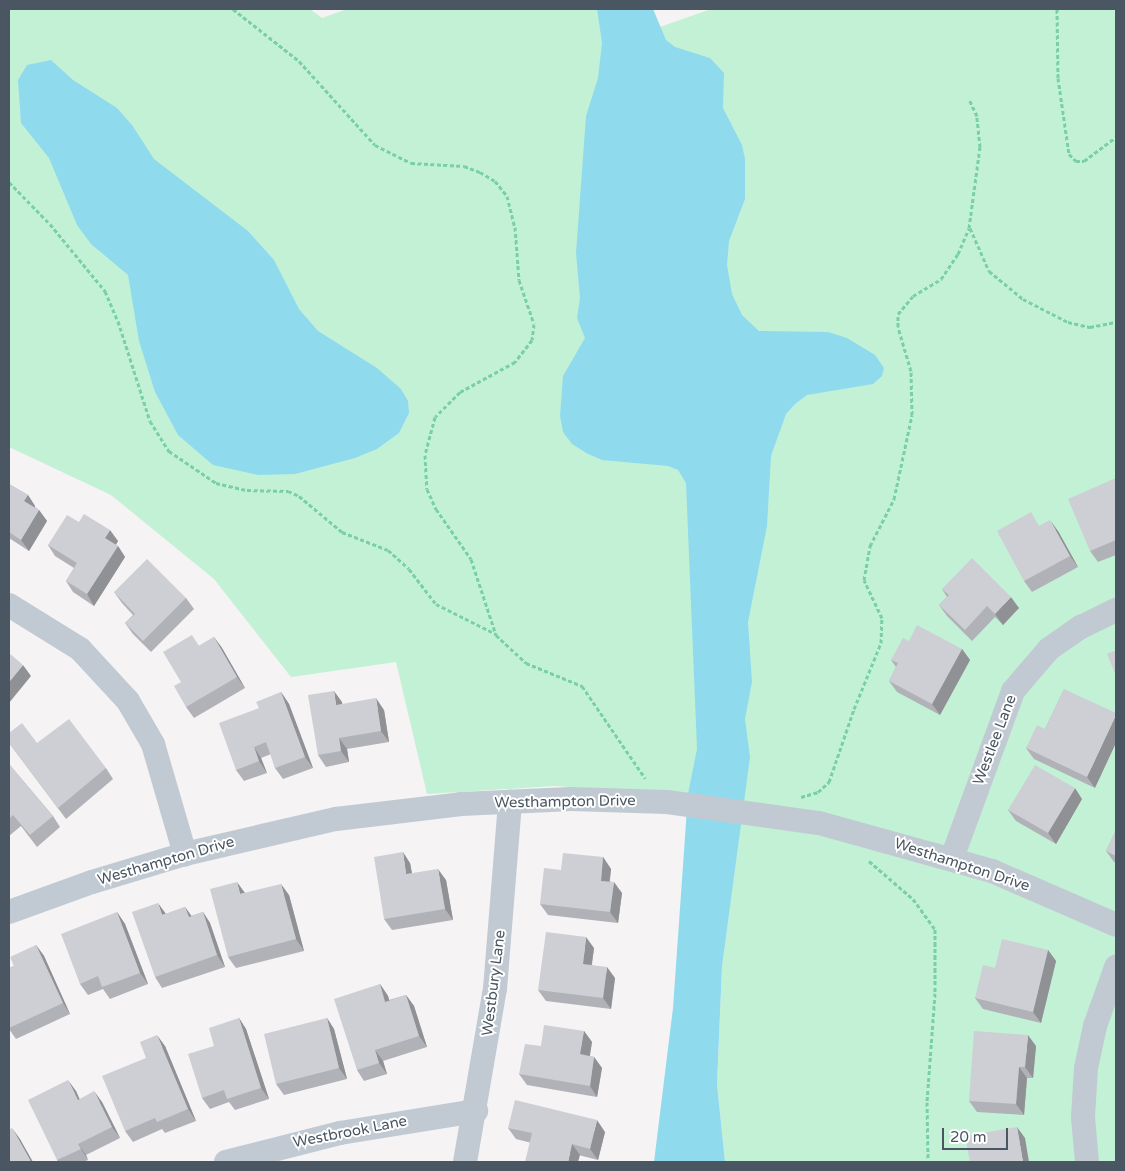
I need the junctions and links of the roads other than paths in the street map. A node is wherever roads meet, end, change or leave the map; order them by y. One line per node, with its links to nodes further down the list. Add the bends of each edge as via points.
1 (9, 605): 4 (street, via 80,649 128,701 153,744)
2 (1116, 610): 5 (street, Westlee Lane, via 1060,641 1036,661 1013,691)
3 (510, 802): 4 (street, Westhampton Drive, via 366,814 252,836); 5 (street, Westhampton Drive, via 664,802 758,812 819,823); 9 (street, Westbury Lane, via 494,989)
4 (185, 854): 6 (street, Westhampton Drive, via 82,885)
5 (952, 858): 7 (street, Westhampton Drive, via 1023,883)
6 (9, 912)
7 (1116, 925)
8 (1116, 967): 12 (street, via 1095,1026 1086,1068 1083,1117)
9 (476, 1111): 10 (street, Westbrook Lane, via 340,1132); 11 (street, Westbury Lane)
10 (226, 1162)
11 (465, 1162)
12 (1087, 1162)

